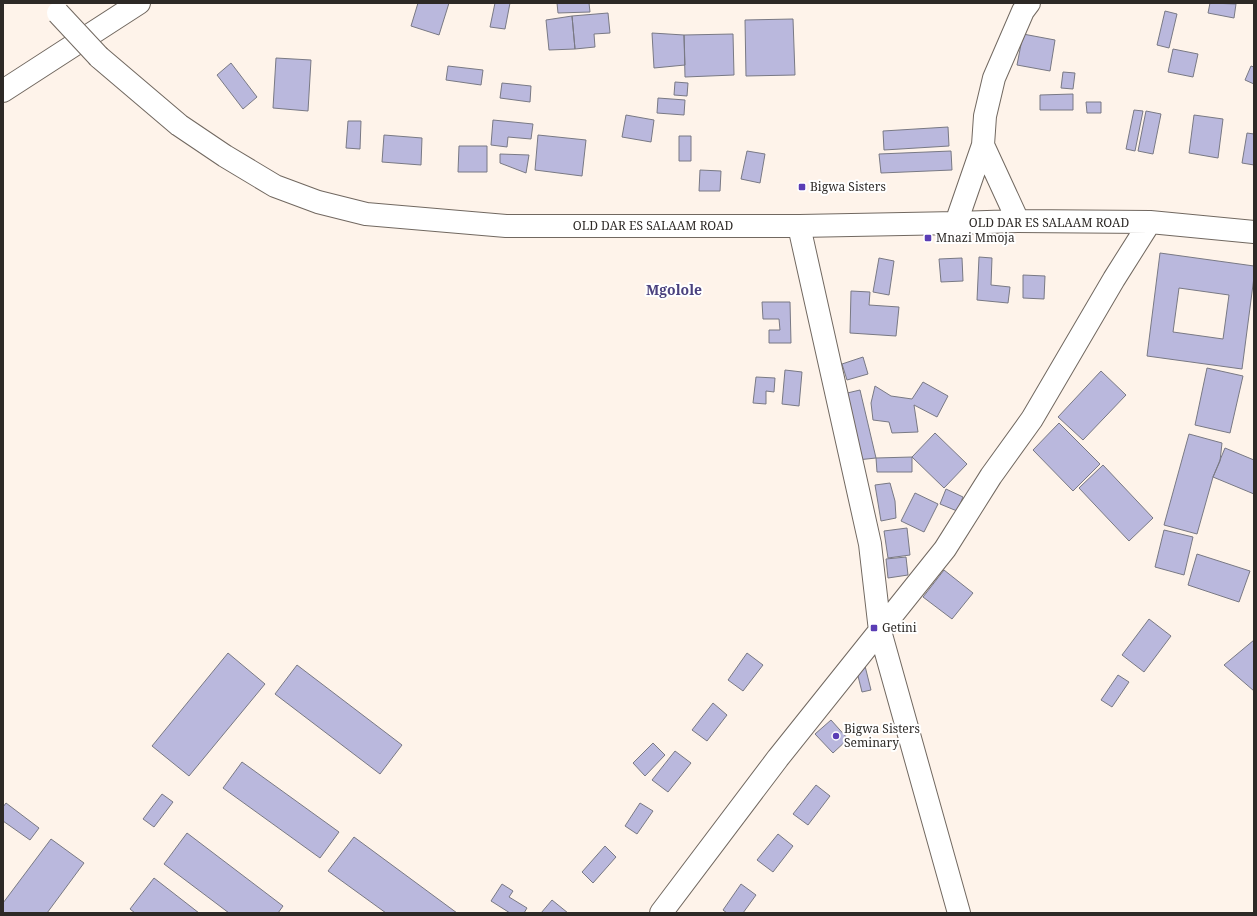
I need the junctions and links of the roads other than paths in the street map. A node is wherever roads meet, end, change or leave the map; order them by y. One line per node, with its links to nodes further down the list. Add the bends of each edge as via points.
1 (139, 3): 4 (street)
2 (1029, 3): 5 (street, via 1023,11 994,78)
3 (54, 8): 9 (street, OLD DAR ES SALAAM ROAD, bridge, via 99,57 179,125 275,186 318,202 359,212 506,226)
4 (3, 91)
5 (983, 145): 6 (street); 8 (street)
6 (1018, 221): 7 (street, OLD DAR ES SALAAM ROAD); 8 (street, OLD DAR ES SALAAM ROAD)
7 (1150, 222): 10 (street, OLD DAR ES SALAAM ROAD); 11 (street, via 1032,419 991,476 945,549)
8 (956, 223): 9 (street, OLD DAR ES SALAAM ROAD)
9 (799, 226): 11 (street, via 870,544)
10 (1254, 232)
11 (880, 631): 12 (street, via 778,758); 13 (street)
12 (661, 913)
13 (959, 913)

